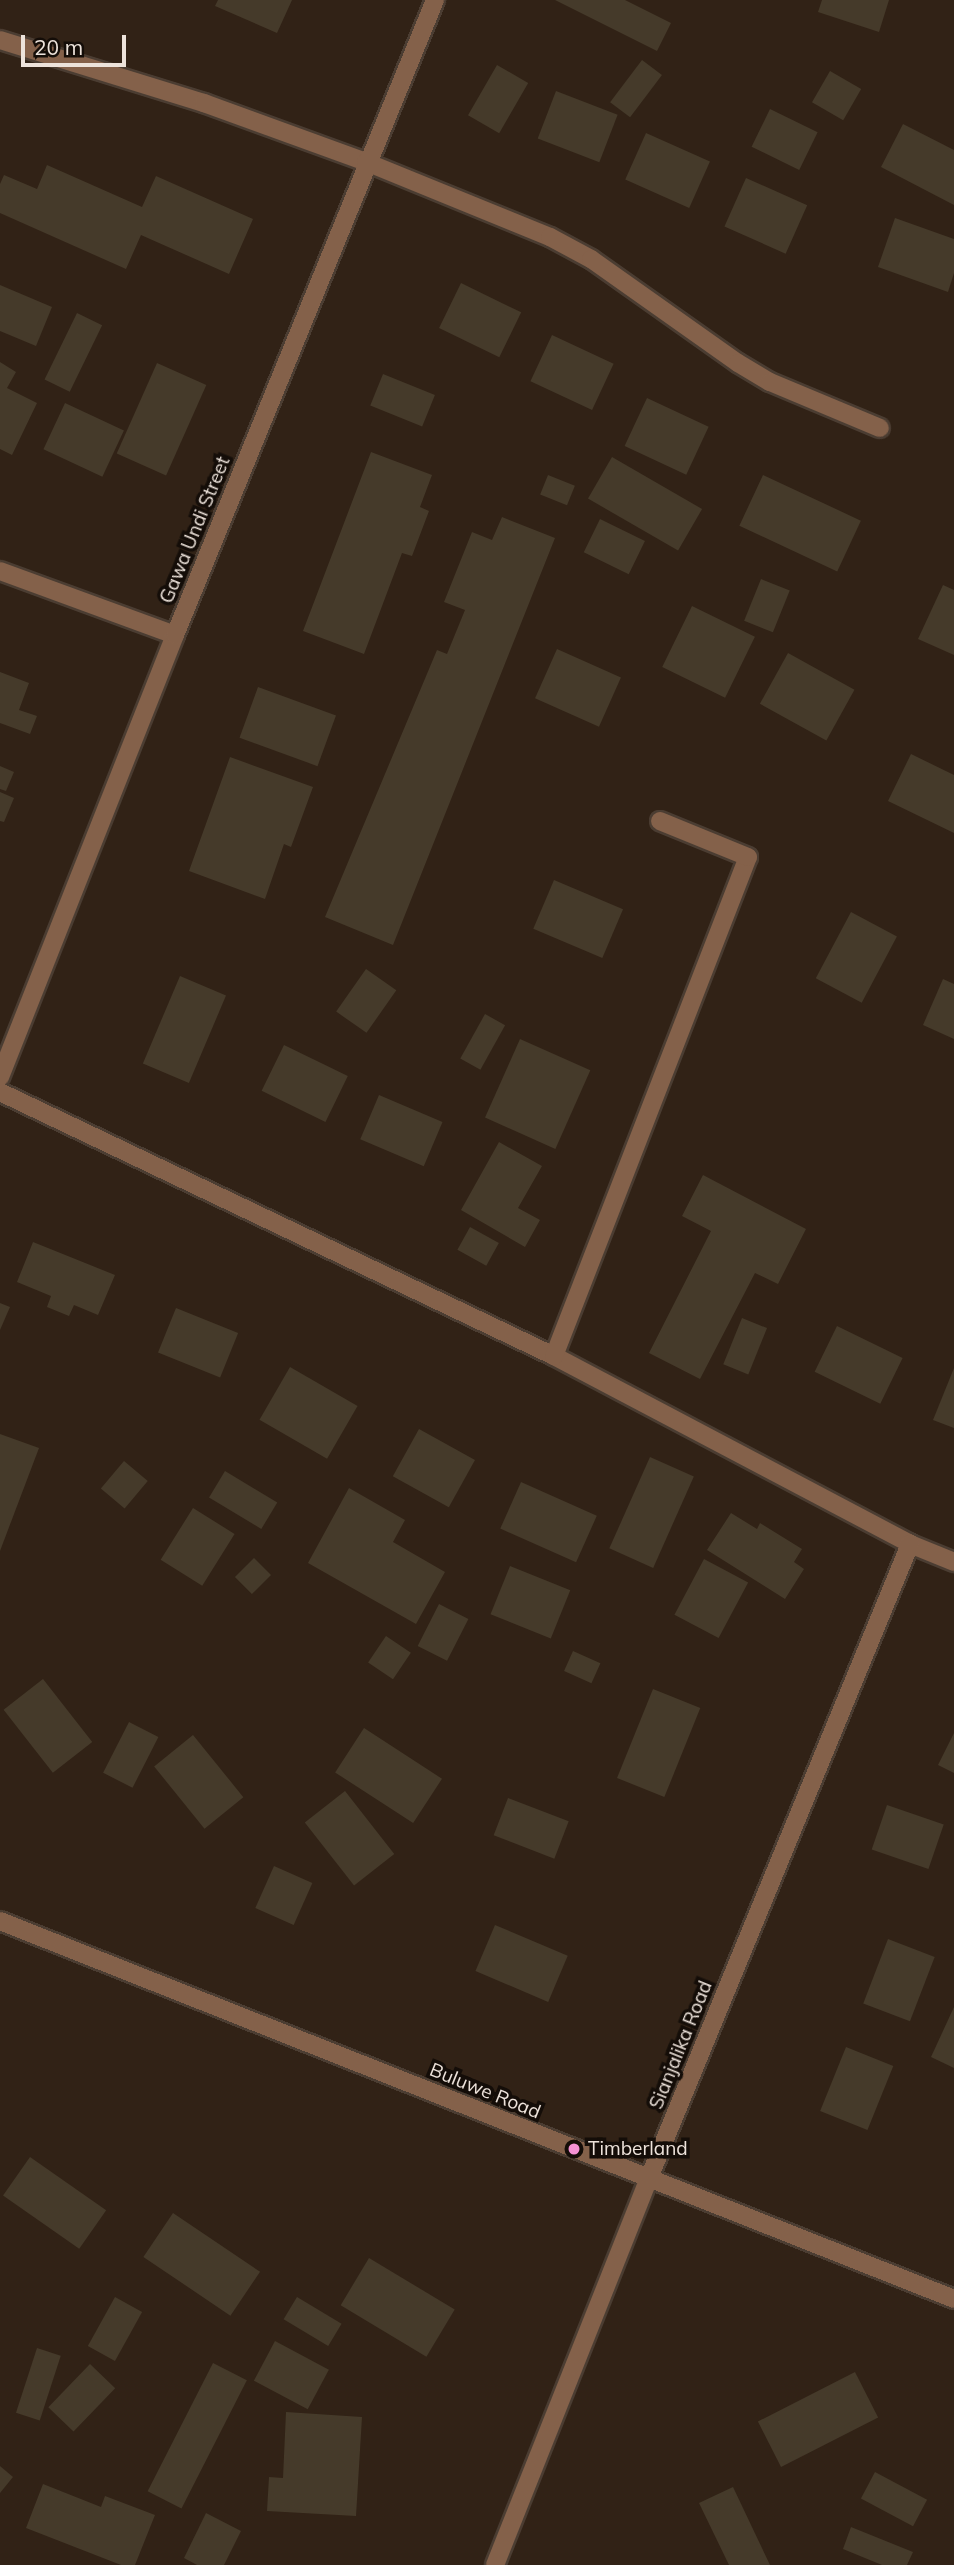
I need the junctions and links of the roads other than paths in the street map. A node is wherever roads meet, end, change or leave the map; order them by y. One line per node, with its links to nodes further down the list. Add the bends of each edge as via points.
1 (435, 0): 3 (street, Gawa Undi Street)
2 (0, 40): 3 (street, via 204,103)
3 (366, 162): 4 (street, via 550,236 770,382); 6 (street, Gawa Undi Street)
4 (880, 428)
5 (0, 571): 6 (street)
6 (175, 635): 8 (street, Gawa Undi Street)
7 (660, 821): 10 (street, via 748,857)
8 (0, 1077)
9 (0, 1092): 10 (street)
10 (554, 1356): 11 (street)
11 (910, 1544): 12 (street); 14 (street, Sianjalika Road)
12 (954, 1562)
13 (0, 1921): 14 (street, Buluwe Road)
14 (649, 2178): 15 (street, Buluwe Road); 16 (street, Sianjalika Road)
15 (954, 2300)
16 (495, 2565)

